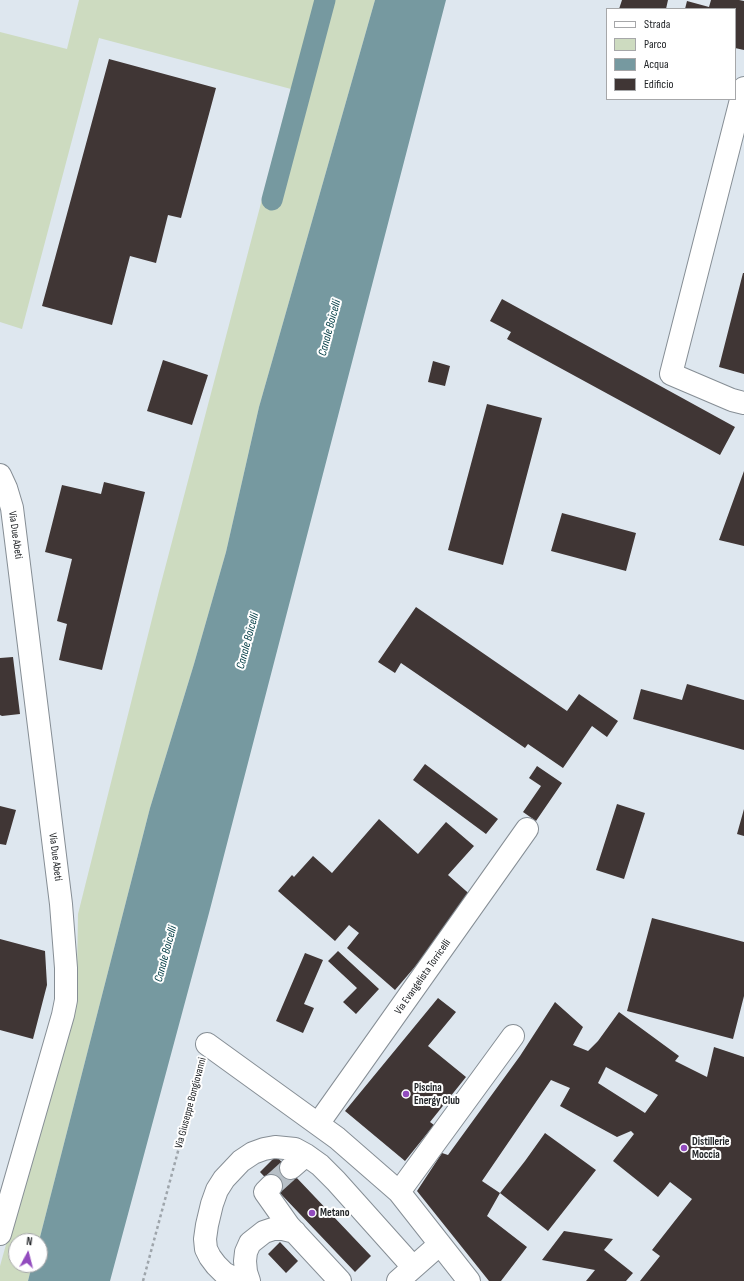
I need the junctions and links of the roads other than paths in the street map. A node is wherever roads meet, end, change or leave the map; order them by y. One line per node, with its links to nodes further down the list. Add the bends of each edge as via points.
1 (744, 88): 2 (street, via 671,374)
2 (744, 404)
3 (0, 475): 11 (street, Via Due Abeti, via 12,508 60,897 66,968 66,1000 63,1015)
4 (527, 829): 7 (street, Via Evangelista Torricelli)
5 (513, 1036): 9 (street)
6 (207, 1044): 7 (street, Via Giuseppe Bongiovanni)
7 (318, 1124): 9 (street, Via Giuseppe Bongiovanni)
8 (271, 1186): 10 (street, via 265,1192)
9 (399, 1192): 12 (street, Via Giuseppe Bongiovanni)
10 (294, 1232): 15 (street, via 273,1229 264,1232 250,1243 244,1261); 16 (street)
11 (0, 1234)
12 (440, 1244): 13 (street); 17 (street, Via Giuseppe Bongiovanni)
13 (406, 1274): 14 (street, via 336,1181 320,1165 299,1161 295,1149 275,1147 253,1153 241,1161 224,1179 212,1204 205,1240 206,1250 224,1273)
14 (239, 1281)
15 (249, 1281)
16 (340, 1281)
17 (469, 1281)

